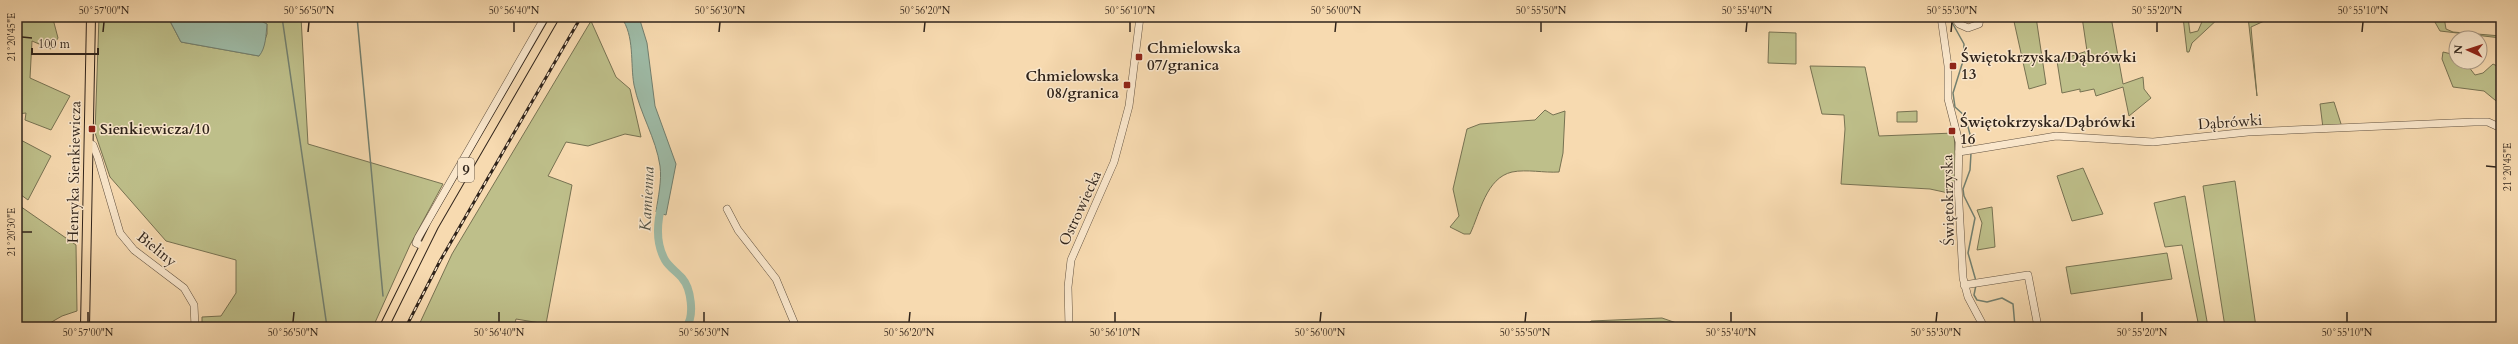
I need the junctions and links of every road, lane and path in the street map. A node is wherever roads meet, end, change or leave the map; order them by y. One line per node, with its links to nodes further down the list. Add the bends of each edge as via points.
1 (91, 17): 9 (main road, Henryka Sienkiewicza)
2 (546, 17): 12 (street, via 418,238 416,242)
3 (555, 17): 12 (main road, 9)
4 (1140, 17): 18 (street, Ostrowiecka, via 1125,124 1110,176 1079,238 1071,260 1068,287)
5 (1941, 17): 10 (street, Świętokrzyska, via 1948,60 1948,100)
6 (1954, 17): 7 (street, via 1959,24 1968,28 1979,24)
7 (1980, 18)
8 (2501, 128): 10 (street, Dąbrówki, via 2488,122 2474,122 2248,132 2153,142 2056,136)
9 (89, 143): 14 (main road, Henryka Sienkiewicza); 15 (street, Bieliny, via 93,145 98,158 120,233 134,250 184,288 194,305)
10 (1963, 151): 13 (street, Świętokrzyska, via 1958,186)
11 (726, 209): 17 (street, via 738,230 776,279)
12 (423, 246): 16 (main road, 9)
13 (1964, 285): 19 (street, Świętokrzyska); 20 (street, via 2028,275)
14 (85, 327)
15 (195, 327)
16 (384, 327)
17 (796, 327)
18 (1069, 327)
19 (1984, 327)
20 (2038, 327)

